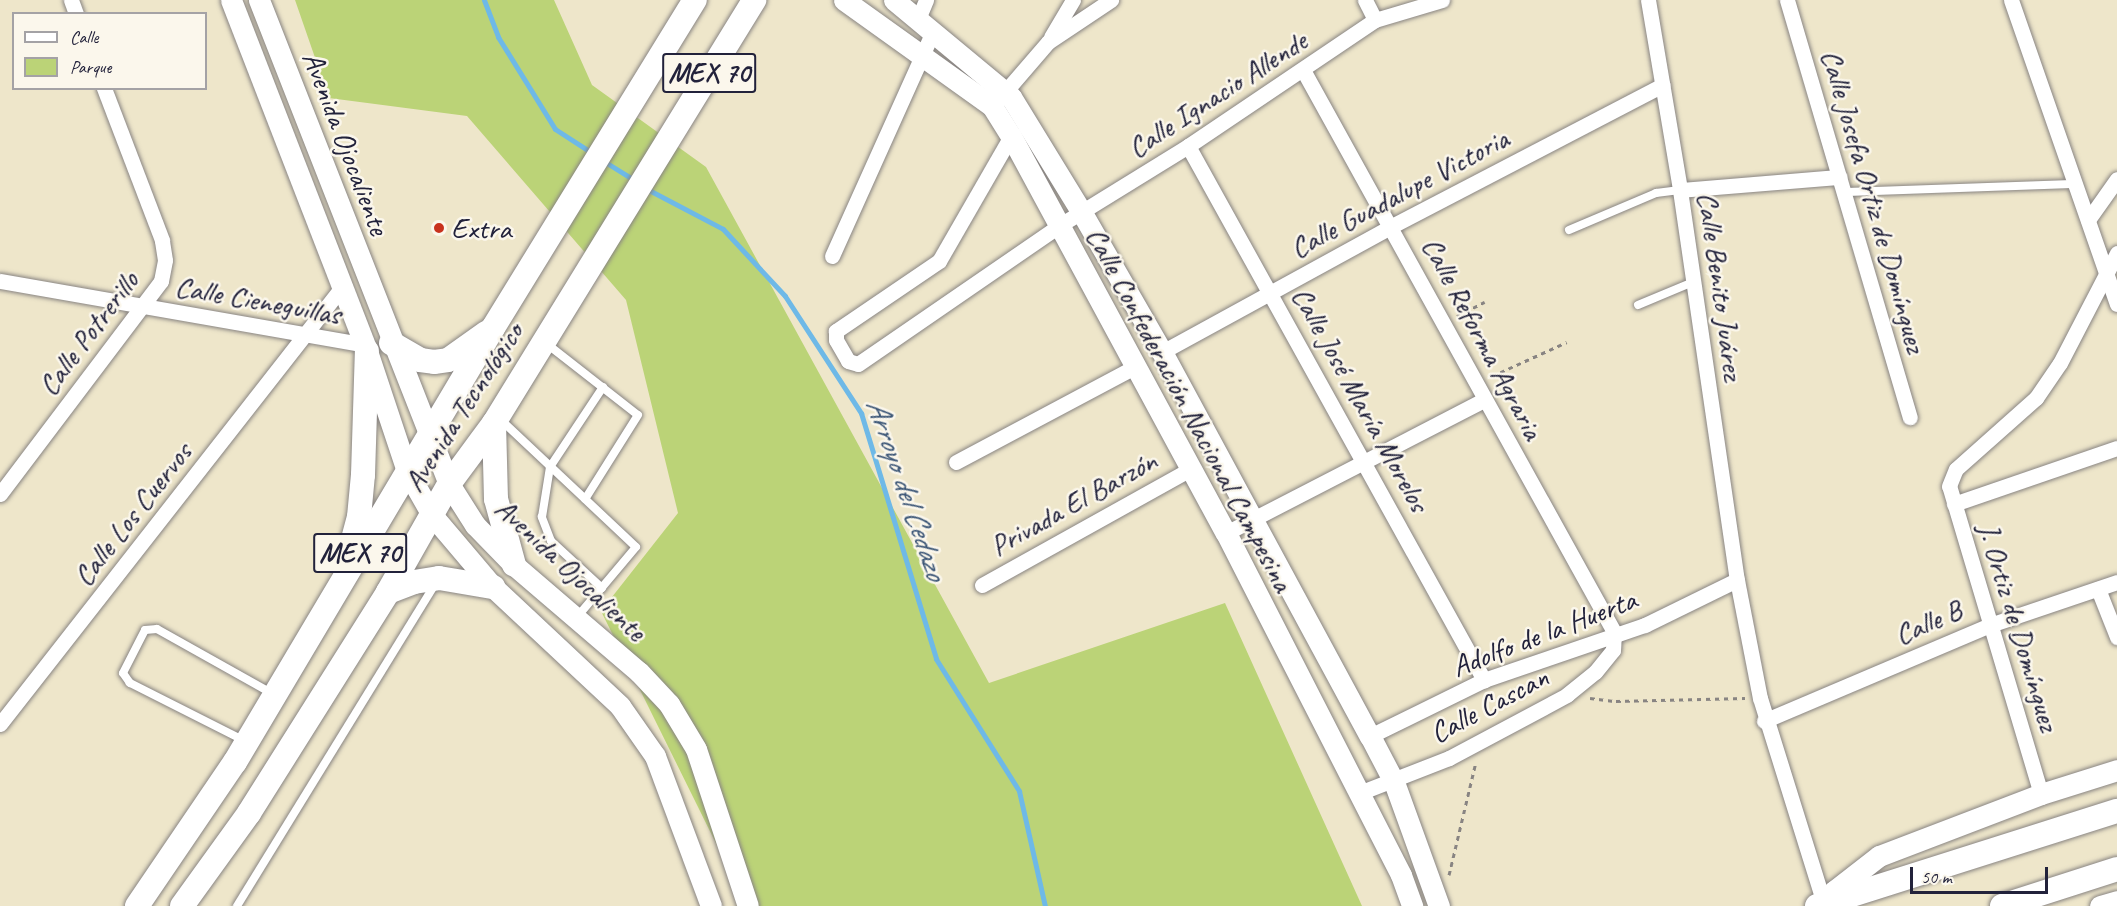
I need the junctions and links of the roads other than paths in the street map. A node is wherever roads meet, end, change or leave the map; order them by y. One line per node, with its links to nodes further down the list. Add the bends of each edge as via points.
1 (231, 0): 38 (street, Avenida Ojocaliente)
2 (259, 0): 46 (street, Avenida Ojocaliente)
3 (695, 0): 43 (main road, Avenida Tecnológico / MEX 70)
4 (754, 0): 45 (main road, Avenida Tecnológico / MEX 70)
5 (844, 0): 17 (street, Calle Confederación Nacional Campesina)
6 (894, 0): 14 (street, Calle Confederación Nacional Campesina)
7 (1073, 0): 16 (street)
8 (1111, 0): 16 (street)
9 (1365, 0): 15 (street)
10 (1442, 0): 15 (street, Calle Ignacio Allende)
11 (1648, 0): 19 (street, Calle Benito Juárez)
12 (1787, 0): 25 (street, Calle Josefa Ortiz de Domínguez)
13 (2011, 0): 26 (street)
14 (926, 17): 17 (street); 21 (street, Calle Confederación Nacional Campesina)
15 (1375, 20): 18 (street, Calle Ignacio Allende)
16 (1048, 42): 21 (street)
17 (922, 55): 21 (street, Calle Confederación Nacional Campesina); 34 (street)
18 (1303, 70): 23 (street, Calle Ignacio Allende); 30 (street, Calle Reforma Agraria)
19 (1663, 85): 27 (street, Calle Benito Juárez); 30 (street, Calle Guadalupe Victoria)
20 (105, 90): 42 (street, Calle Potrerillo, via 162,240 162,281)
21 (999, 99): 22 (street, Calle Confederación Nacional Campesina); 28 (street, Calle Confederación Nacional Campesina)
22 (1011, 136): 31 (street, Calle Confederación Nacional Campesina, via 1048,199); 31 (street, Calle Ignacio Allende, via 939,261 836,331 836,340 852,363 858,364)
23 (1188, 146): 28 (street, Calle Ignacio Allende); 39 (street, Calle José María Morelos)
24 (2117, 179): 29 (street)
25 (1842, 184): 26 (lane); 27 (street); 52 (street, Calle Josefa Ortiz de Domínguez)
26 (2075, 184): 29 (street)
27 (1680, 190): 32 (lane, via 1656,193); 37 (street, Calle Benito Juárez)
28 (1082, 213): 31 (street, Calle Ignacio Allende); 48 (street, Calle Confederación Nacional Campesina)
29 (2088, 220): 35 (street)
30 (1392, 226): 39 (street, Calle Guadalupe Victoria); 51 (street, Calle Reforma Agraria)
31 (1057, 227): 49 (street, Calle Confederación Nacional Campesina)
32 (1569, 230)
33 (2117, 253): 35 (street)
34 (832, 256)
35 (2105, 270): 40 (street); 64 (street, J. Ortiz de Domínguez, via 2060,363 2036,398 1950,476 1948,486)
36 (0, 281): 42 (street, Calle Cieneguillas)
37 (1693, 282): 41 (lane); 70 (street, Calle Benito Juárez)
38 (343, 286): 44 (street, Calle Los Cuervos); 47 (street, Avenida Ojocaliente)
39 (1270, 292): 48 (street, Calle Guadalupe Victoria); 57 (street, Calle José María Morelos)
40 (2117, 304)
41 (1638, 305)
42 (143, 307): 44 (street, Calle Cieneguillas); 62 (street, Calle Potrerillo)
43 (493, 328): 46 (main road, via 448,360 420,360); 54 (main road, Avenida Tecnológico / MEX 70)
44 (306, 337): 47 (street, Calle Cieneguillas); 85 (street, Calle Los Cuervos)
45 (543, 341): 50 (lane); 53 (main road, Avenida Tecnológico / MEX 70)
46 (391, 343): 54 (street, Avenida Ojocaliente)
47 (366, 348): 60 (street, Avenida Ojocaliente); 72 (main road, via 359,517)
48 (1162, 352): 66 (street, Calle Confederación Nacional Campesina)
49 (1135, 367): 56 (street); 59 (street, Calle Confederación Nacional Campesina)
50 (603, 387): 58 (lane); 63 (lane, via 638,415)
51 (1484, 400): 57 (street); 80 (street, Calle Reforma Agraria)
52 (1910, 417)
53 (496, 420): 58 (lane); 61 (main road, Avenida Tecnológico / MEX 70); 68 (main road, via 496,499)
54 (429, 437): 60 (main road, Avenida Tecnológico / MEX 70); 61 (street, Avenida Ojocaliente)
55 (2117, 448): 64 (street)
56 (956, 462)
57 (1366, 463): 66 (street); 82 (street, Calle José María Morelos)
58 (550, 467): 63 (lane); 75 (lane, via 542,517 550,541)
59 (1190, 469): 67 (street, Calle Confederación Nacional Campesina); 73 (street, Privada El Barzón)
60 (407, 471): 65 (street, Avenida Ojocaliente); 72 (main road, Avenida Tecnológico / MEX 70)
61 (449, 484): 65 (main road, Avenida Tecnológico / MEX 70); 68 (street, Avenida Ojocaliente, via 475,525)
62 (0, 494)
63 (585, 499): 75 (lane, via 636,547)
64 (1954, 504): 79 (street, J. Ortiz de Domínguez)
65 (432, 514): 74 (street, Avenida Ojocaliente); 77 (main road, Avenida Tecnológico / MEX 70)
66 (1251, 520): 67 (street); 86 (street, Calle Confederación Nacional Campesina)
67 (1226, 533): 90 (street, Calle Confederación Nacional Campesina)
68 (514, 565): 78 (street, Avenida Ojocaliente)
69 (439, 578): 74 (main road); 77 (main road); 99 (lane)
70 (1737, 580): 80 (street, Adolfo de la Huerta, via 1680,610); 84 (street, Calle Benito Juárez)
71 (2117, 582): 76 (street, Calle B)
72 (341, 584): 83 (main road, Avenida Tecnológico / MEX 70)
73 (982, 585)
74 (493, 587): 100 (street, Avenida Ojocaliente, via 620,706 655,756)
75 (602, 588): 78 (lane)
76 (2098, 589): 79 (street, Calle B); 81 (street)
77 (388, 592): 98 (main road, Avenida Tecnológico / MEX 70, via 249,813)
78 (576, 619): 101 (street, Avenida Ojocaliente, via 639,672 669,704 716,803)
79 (1990, 625): 84 (street, Calle B); 91 (street, J. Ortiz de Domínguez)
80 (1614, 632): 82 (street, Adolfo de la Huerta); 89 (street, Calle Cascan, via 1613,650 1595,672 1567,695)
81 (2117, 638)
82 (1484, 680): 86 (street, Adolfo de la Huerta)
83 (275, 695): 87 (main road, Avenida Tecnológico / MEX 70); 87 (lane, via 157,629 145,630 123,673 130,683)
84 (1764, 721): 95 (street, Calle Benito Juárez)
85 (0, 724)
86 (1370, 736): 89 (street, Calle Confederación Nacional Campesina)
87 (247, 742): 97 (main road, Avenida Tecnológico / MEX 70)
88 (2117, 770): 91 (street)
89 (1394, 782): 90 (street, Calle Cascan); 103 (street, Calle Confederación Nacional Campesina)
90 (1359, 793): 102 (street, Calle Confederación Nacional Campesina, via 1401,875)
91 (2041, 794): 95 (street, via 1879,856 1834,891)
92 (2117, 812): 95 (main road)
93 (2117, 869): 96 (main road)
94 (2117, 900): 104 (street)
95 (1824, 904)
96 (2009, 905)
97 (137, 906)
98 (182, 906)
99 (237, 906)
100 (711, 906)
101 (747, 906)
102 (1412, 906)
103 (1439, 906)
104 (2100, 906)

